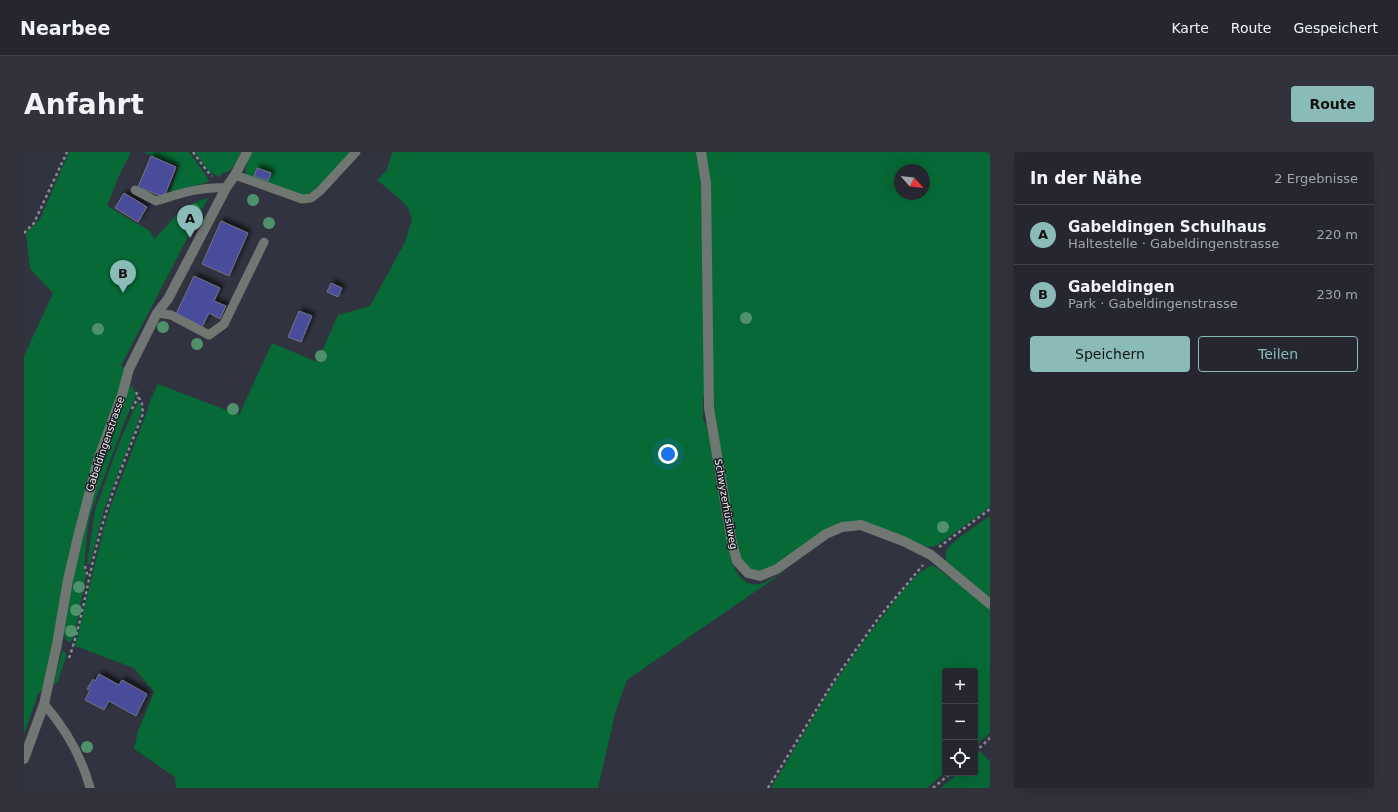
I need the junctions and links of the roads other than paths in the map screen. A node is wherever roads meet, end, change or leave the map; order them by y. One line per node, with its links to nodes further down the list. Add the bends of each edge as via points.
1 (247, 152): 4 (street, Gabeldingenstrasse)
2 (356, 152): 4 (lane, via 320,191 310,198 302,199)
3 (701, 152): 9 (street, Schwyzerhüsliweg, via 706,182 709,408 737,561 748,573 760,576 777,569 826,534 842,527 861,525 931,555)
4 (236, 175): 5 (street, Gabeldingenstrasse)
5 (226, 188): 6 (lane, via 195,189 156,200); 8 (street, Gabeldingenstrasse, via 168,299)
6 (135, 190)
7 (264, 242): 8 (lane, via 224,324 209,335 171,315)
8 (157, 313): 10 (street, Gabeldingenstrasse, via 129,369 94,475 68,580)
9 (990, 604)
10 (44, 704): 11 (street, Gabeldingenstrasse); 12 (lane, via 69,739)
11 (24, 759)
12 (90, 788)

